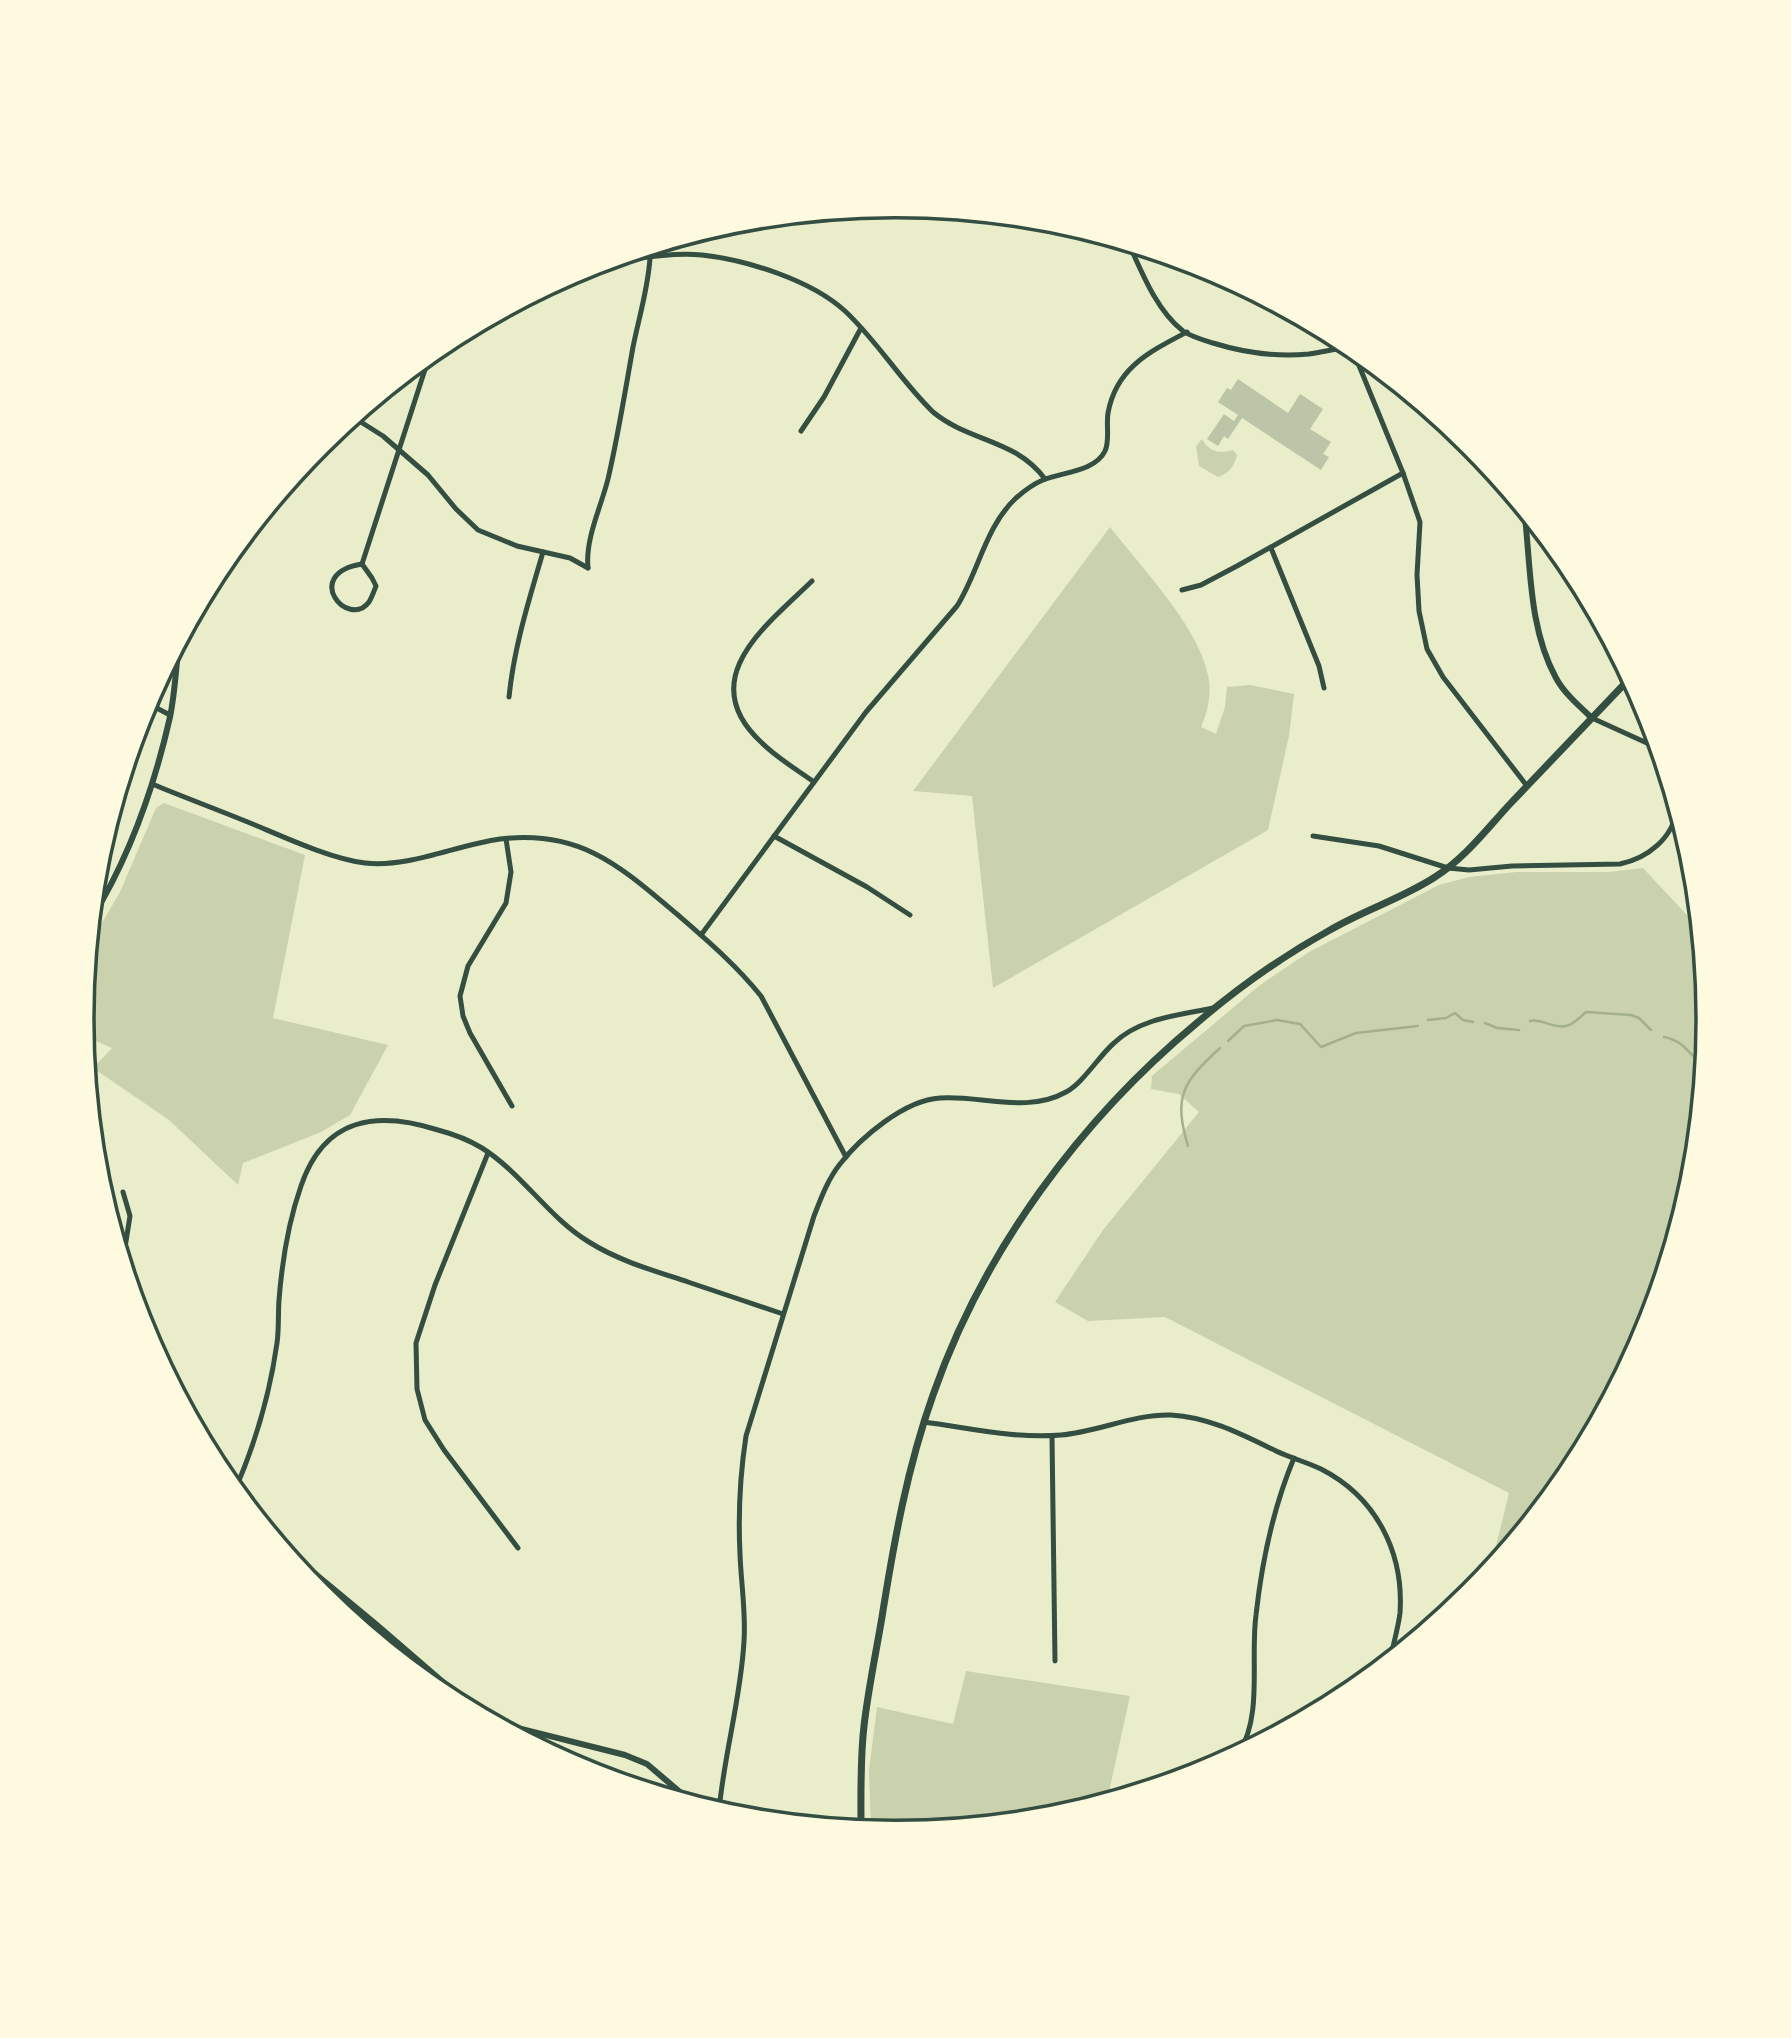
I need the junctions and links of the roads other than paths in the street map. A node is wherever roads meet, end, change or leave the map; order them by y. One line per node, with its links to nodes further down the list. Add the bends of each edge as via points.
1 (1134, 255): 5 (street, via 1163,308)
2 (646, 258): 3 (street)
3 (650, 258): 4 (street, via 701,255 745,263 820,293); 16 (street, via 624,411 587,552 587,568)
4 (861, 328): 10 (street); 13 (street, via 947,423 1017,452)
5 (1187, 332): 6 (street, via 1234,349 1276,355); 13 (street, via 1134,363 1124,376 1113,395 1105,451 1098,459)
6 (1335, 349)
7 (1359, 367): 12 (street)
8 (424, 372): 11 (street)
9 (361, 422): 11 (street)
10 (801, 430)
11 (398, 451): 16 (street, via 428,475 478,530); 17 (street)
12 (1403, 473): 15 (street); 30 (street, via 1420,522 1417,575 1427,649 1443,677)
13 (1045, 479): 28 (street, via 1004,511 957,606 866,712)
14 (1525, 524): 26 (street, via 1533,604 1542,641 1556,678)
15 (1271, 548): 19 (street, via 1201,585); 22 (street)
16 (543, 552): 23 (street, via 515,652)
17 (362, 564): 17 (street, via 347,567 332,580 336,601 349,610 363,607 376,586)
18 (812, 581): 28 (street, via 747,647 736,672 735,696 742,717 762,744)
19 (1182, 590)
20 (176, 667): 25 (street)
21 (1623, 684): 26 (main road)
22 (1324, 688)
23 (509, 697)
24 (157, 708): 25 (street)
25 (170, 715): 29 (street)
26 (1592, 718): 27 (street); 30 (main road)
27 (1648, 744)
28 (814, 782): 32 (street)
29 (152, 784): 34 (street, via 297,843 365,863 396,862); 36 (street, via 127,853)
30 (1527, 786): 35 (main road)
31 (1672, 826): 35 (street, via 1649,854 1637,860)
32 (774, 836): 37 (street); 38 (street)
33 (1313, 836): 35 (street, via 1380,846)
34 (506, 839): 38 (street, via 552,840 607,859); 40 (street, via 511,872 506,903 468,966 460,996 470,1033)
35 (1448, 868): 39 (main road, via 1332,928)
36 (104, 895)
37 (910, 915)
38 (701, 935): 42 (street, via 729,958 761,996)
39 (1216, 1008): 42 (street, via 1133,1029 1115,1041 1068,1091 1042,1101 939,1098 911,1106); 46 (main road, via 1123,1090 1017,1226 979,1289)
40 (512, 1106)
41 (488, 1153): 45 (street, via 588,1242 645,1268); 49 (street, via 453,1134 390,1119 349,1127 323,1146 302,1182 289,1229 272,1372); 50 (street, via 416,1343 417,1389 425,1420 444,1450)
42 (846, 1157): 45 (street, via 825,1189)
43 (123, 1192): 44 (street, via 130,1216)
44 (126, 1240)
45 (783, 1314): 58 (street, via 746,1436 741,1473 744,1639)
46 (924, 1422): 47 (street, via 1030,1438); 59 (main road, via 898,1519 864,1727)
47 (1052, 1436): 48 (street, via 1172,1415 1216,1424); 53 (street)
48 (1294, 1458): 52 (street, via 1321,1469 1363,1500 1381,1523 1393,1548 1400,1592); 56 (street, via 1265,1549 1255,1618 1252,1709)
49 (240, 1479)
50 (518, 1548)
51 (335, 1590): 54 (street)
52 (1393, 1646)
53 (1055, 1661)
54 (422, 1665)
55 (532, 1732): 57 (street, via 625,1755 647,1764)
56 (1245, 1739)
57 (677, 1789)
58 (720, 1801)
59 (861, 1819)

